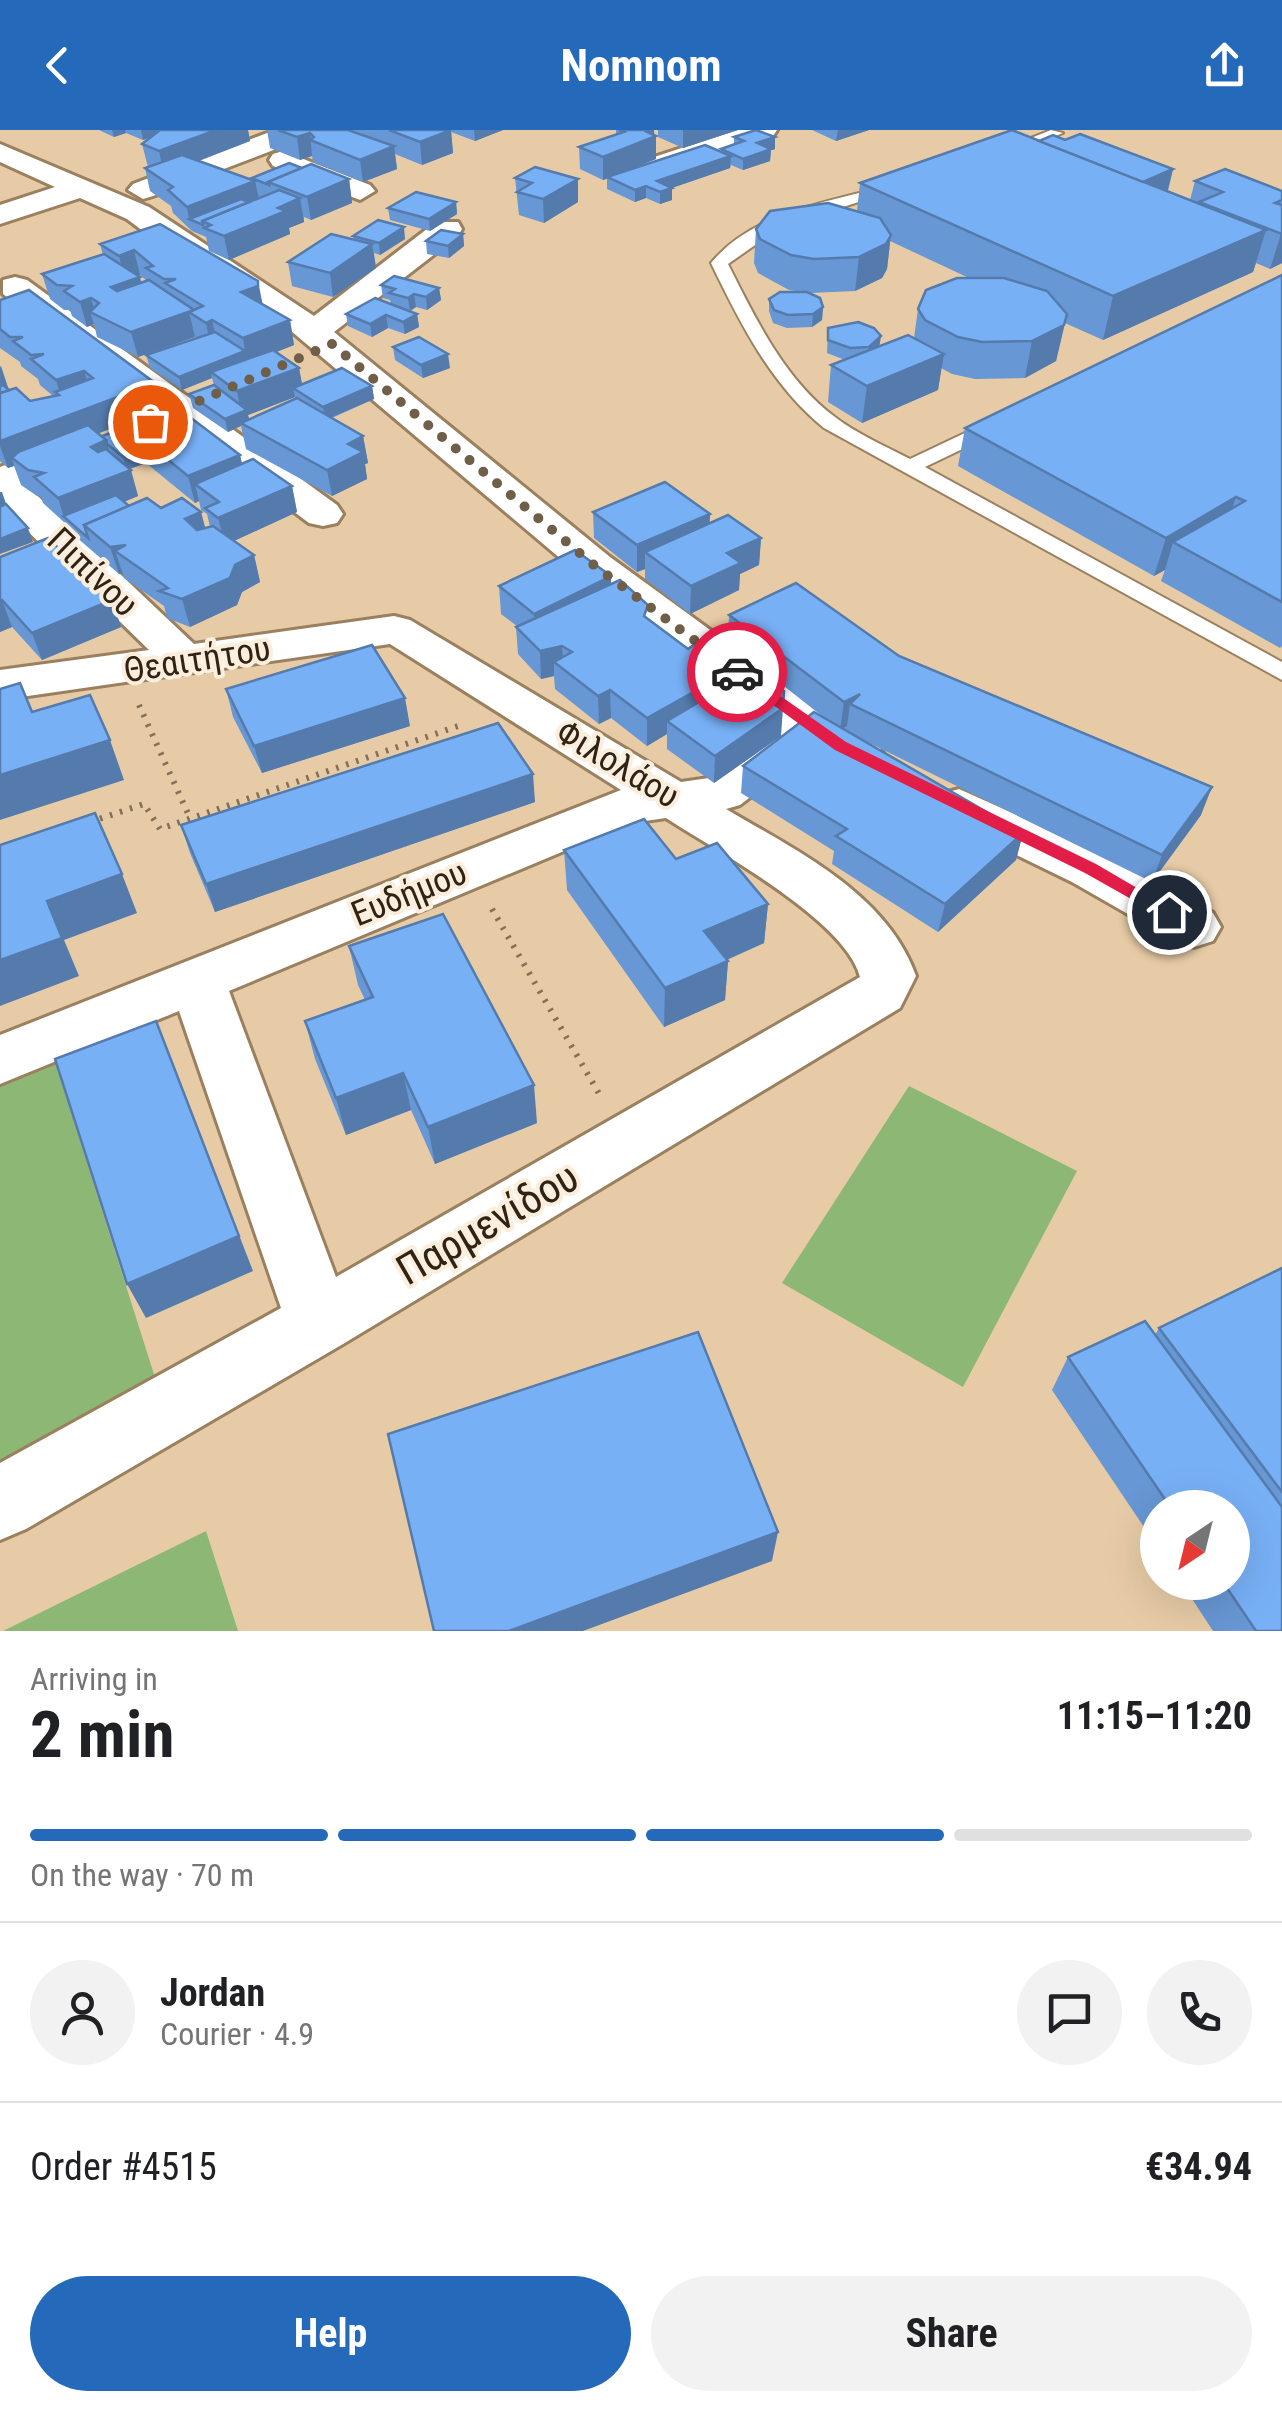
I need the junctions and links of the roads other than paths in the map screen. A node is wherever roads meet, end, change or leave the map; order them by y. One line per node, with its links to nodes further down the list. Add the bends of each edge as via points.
1 (20, 130): 5 (street)
2 (300, 130): 6 (street)
3 (763, 130): 9 (street)
4 (1056, 133): 8 (lane)
5 (0, 137)
6 (254, 147): 11 (street); 12 (street)
7 (0, 152): 12 (street)
8 (991, 156)
9 (646, 170)
10 (904, 185): 19 (lane, via 777,224 736,243 719,264 816,414)
11 (360, 191)
12 (97, 195): 13 (street); 16 (street, via 151,240)
13 (0, 215)
14 (447, 229): 16 (street)
15 (21, 285): 17 (street)
16 (314, 344): 26 (street)
17 (192, 401): 20 (street); 21 (street)
18 (1018, 415): 19 (lane)
19 (912, 466): 24 (lane)
20 (0, 481): 23 (street, Πιπίνου)
21 (322, 514)
22 (394, 630): 23 (street, Θεαιτήτου); 27 (street, Φιλολάου)
23 (187, 662): 25 (street, Θεαιτήτου)
24 (1282, 672)
25 (0, 685)
26 (810, 726): 27 (street, Ευδήμου, via 722,793); 29 (street)
27 (677, 799): 28 (street, Φιλολάου); 30 (street, Ευδήμου, via 623,807)
28 (837, 906): 32 (street, Παρμενίδου, via 881,955 888,976 880,992)
29 (1194, 926)
30 (196, 978): 31 (street, Ευδήμου); 32 (street)
31 (0, 1060)
32 (319, 1322): 33 (street, Παρμενίδου)
33 (0, 1503)

